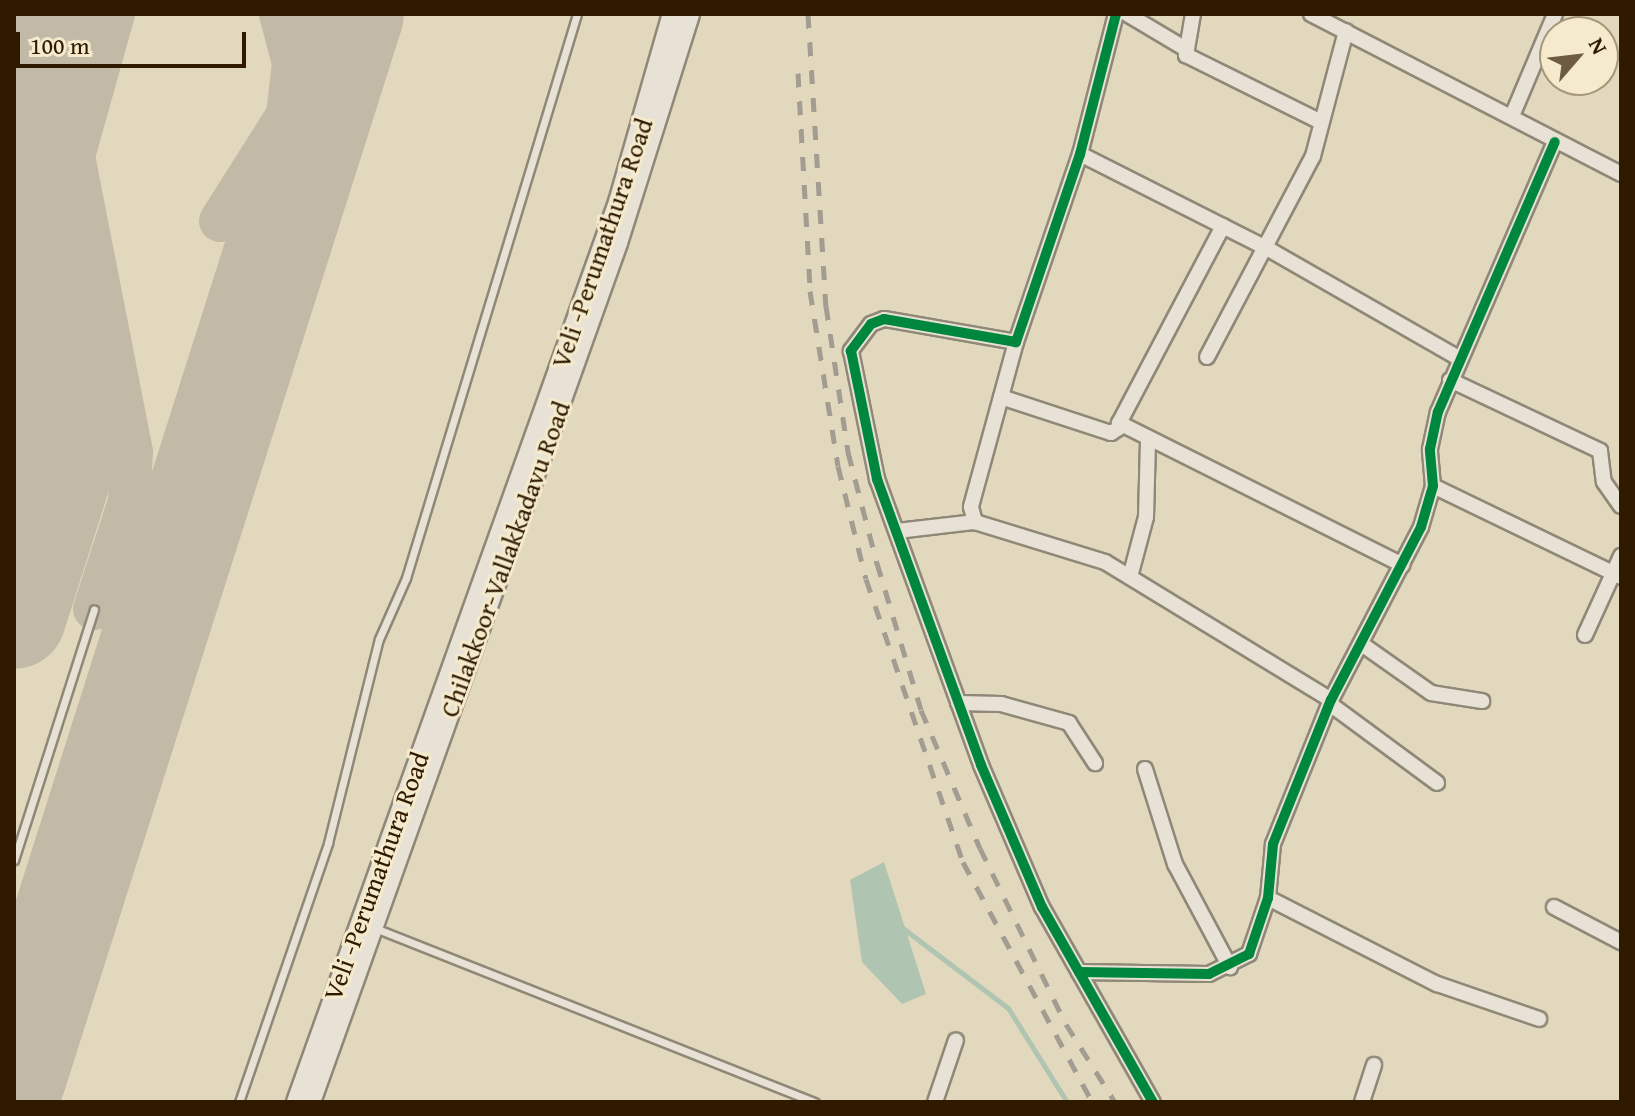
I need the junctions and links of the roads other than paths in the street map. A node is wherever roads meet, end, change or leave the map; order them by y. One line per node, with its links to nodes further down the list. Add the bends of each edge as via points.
1 (577, 14): 52 (lane, via 406,578 379,639 332,830)
2 (672, 14): 53 (main road, Veli -Perumathura Road, via 618,202)
3 (690, 14): 45 (main road, Chilakkoor-Vallakkadavu Road, via 652,147)
4 (1116, 14): 14 (street)
5 (1127, 14): 10 (street)
6 (1193, 14): 10 (street)
7 (1311, 14): 9 (street)
8 (1555, 14): 11 (street)
9 (1346, 31): 11 (street); 12 (street)
10 (1184, 48): 12 (street, via 1186,55)
11 (1512, 116): 13 (street)
12 (1321, 122): 17 (street)
13 (1555, 142): 15 (street); 20 (street)
14 (1080, 154): 16 (street); 18 (street)
15 (1621, 174)
16 (1223, 226): 17 (street); 23 (street, via 1119,414)
17 (1270, 250): 19 (street); 20 (street)
18 (1016, 342): 22 (street); 28 (street, via 884,319 871,324 851,351 877,479)
19 (1207, 357)
20 (1460, 359): 21 (street)
21 (1450, 380): 25 (street, via 1430,449); 26 (street, via 1600,451 1604,482)
22 (1001, 397): 23 (street, via 1111,433); 27 (street, via 971,507)
23 (1122, 426): 24 (street)
24 (1148, 438): 30 (street); 32 (street, via 1146,517)
25 (1433, 486): 30 (street); 31 (street)
26 (1621, 506)
27 (975, 522): 28 (street); 32 (street)
28 (897, 531): 38 (street)
29 (1621, 556): 31 (street)
30 (1402, 565): 35 (street)
31 (1617, 575): 34 (street)
32 (1130, 577): 37 (street)
33 (94, 609): 42 (lane)
34 (1585, 635)
35 (1363, 645): 36 (street, via 1431,693); 37 (street)
36 (1482, 701)
37 (1330, 702): 41 (street); 43 (street, via 1273,844)
38 (958, 703): 39 (street, via 1001,704 1069,723); 48 (street, via 1042,907)
39 (1095, 763)
40 (1145, 769): 47 (street, via 1175,864)
41 (1437, 783)
42 (14, 860)
43 (1268, 898): 47 (street, via 1249,954); 49 (street, via 1437,984)
44 (1554, 907): 46 (street)
45 (373, 927): 54 (main road, Chilakkoor-Vallakkadavu Road); 55 (lane)
46 (1621, 942)
47 (1230, 967): 48 (street, via 1169,976)
48 (1079, 972): 57 (street)
49 (1539, 1019)
50 (956, 1040): 56 (street)
51 (1374, 1065): 58 (street)
52 (239, 1102)
53 (296, 1102)
54 (311, 1102)
55 (815, 1102)
56 (935, 1102)
57 (1153, 1102)
58 (1362, 1102)

